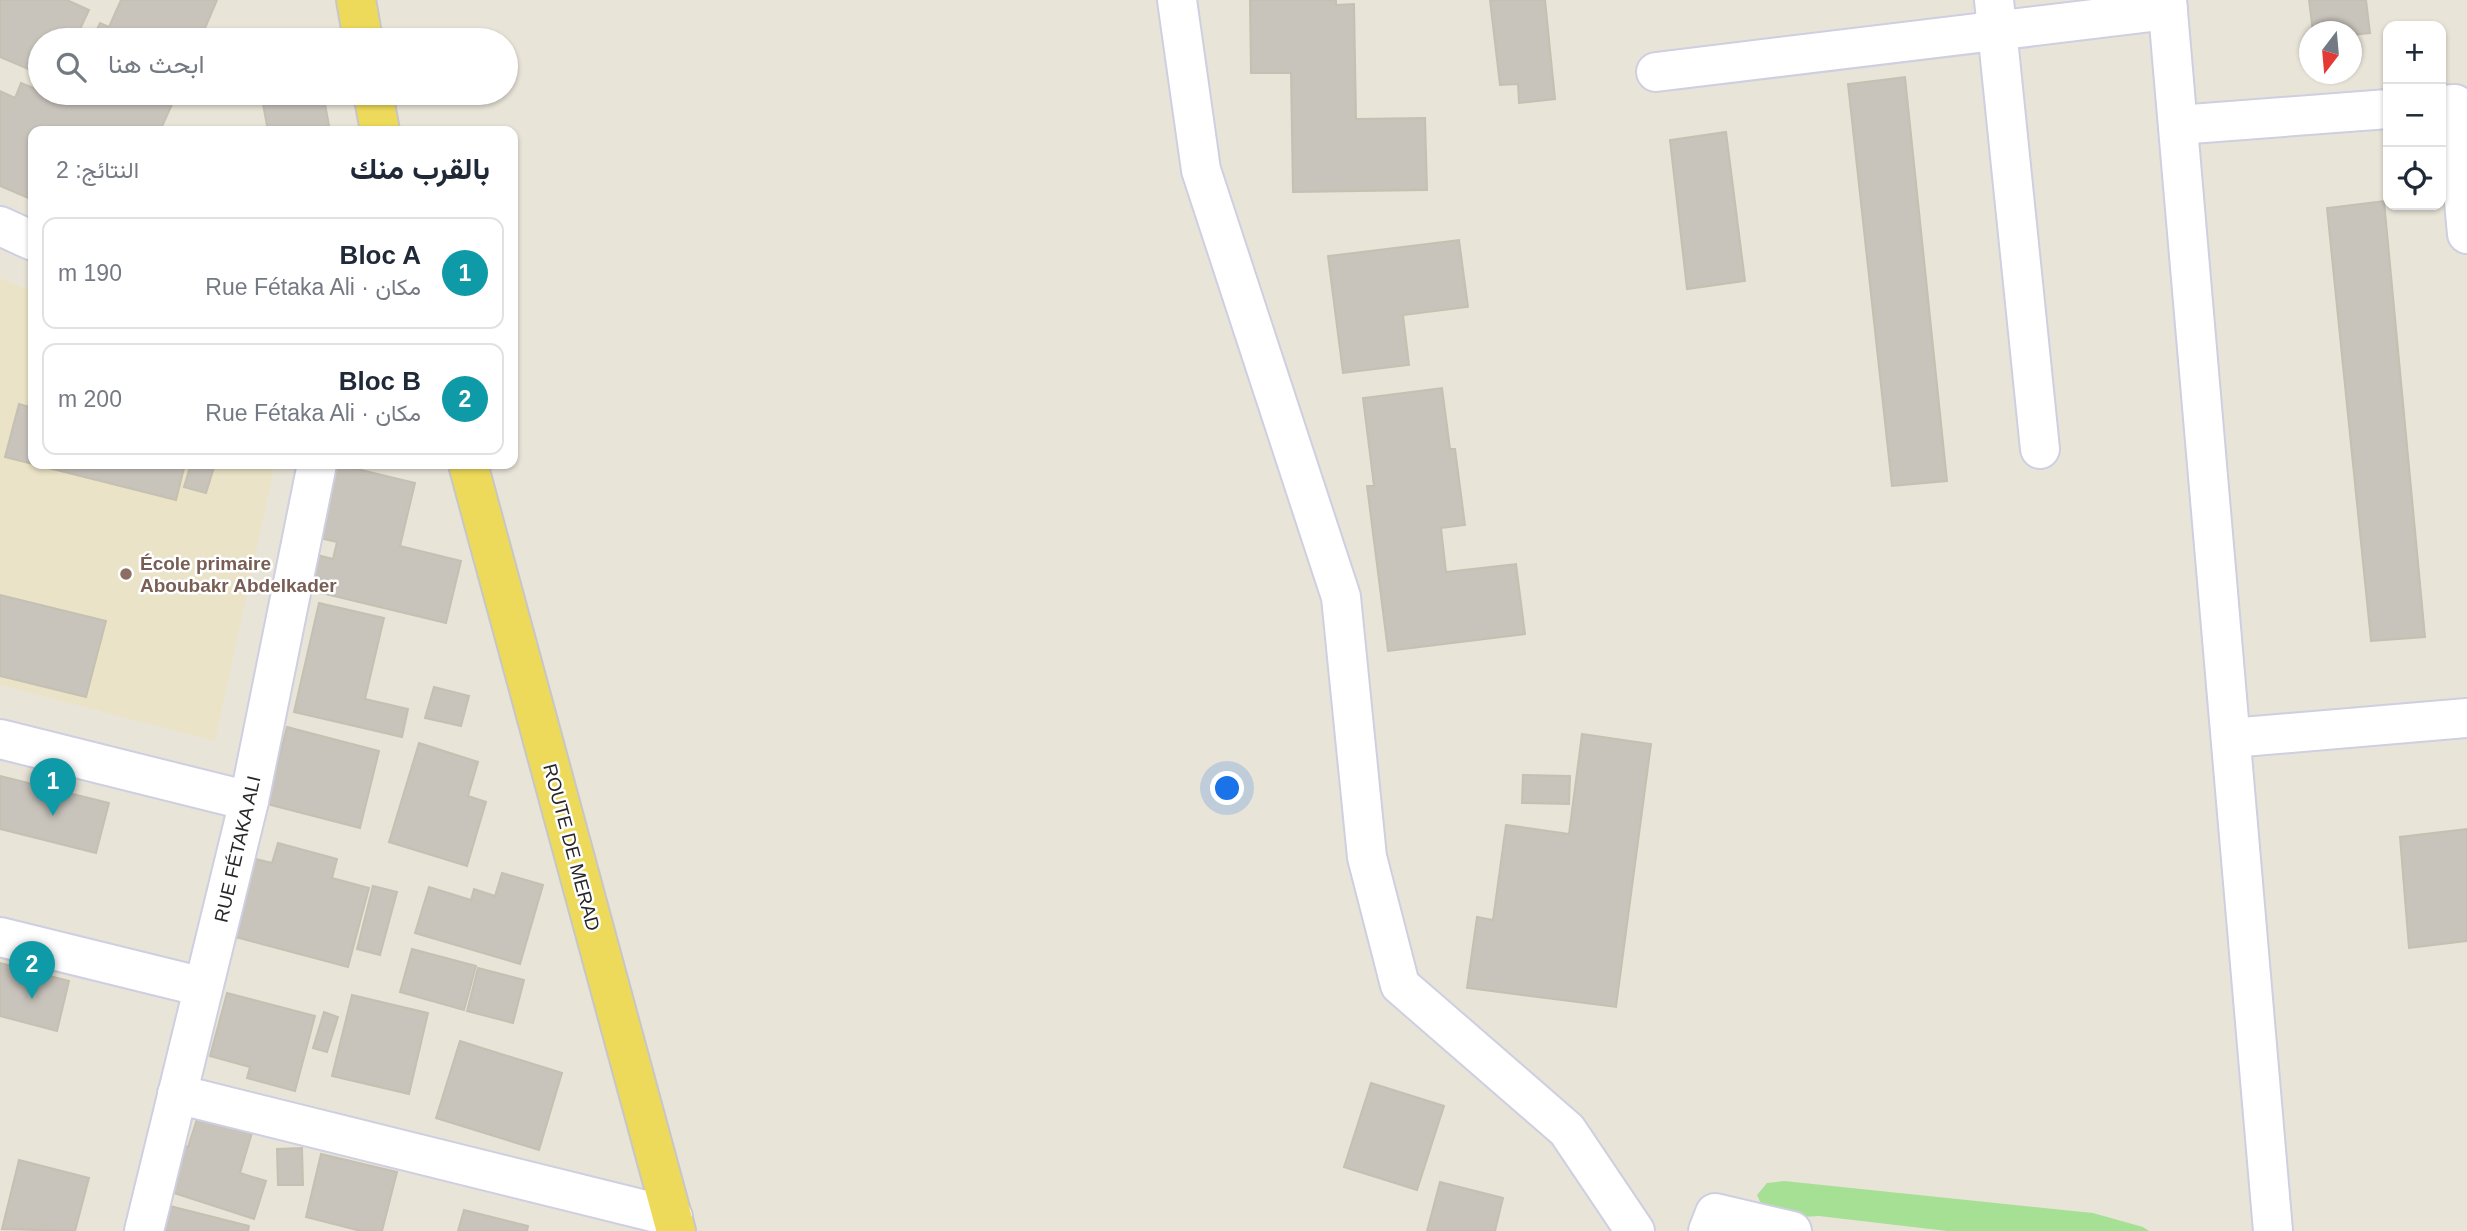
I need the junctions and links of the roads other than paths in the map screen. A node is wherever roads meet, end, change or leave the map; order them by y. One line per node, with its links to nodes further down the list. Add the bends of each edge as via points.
1 (356, 0): 5 (main road)
2 (1177, 0): 27 (street, via 1201,170 1341,597 1367,857 1400,985 1567,1130)
3 (2168, 5): 4 (street); 10 (street)
4 (1996, 16): 6 (street); 15 (street)
5 (361, 28)
6 (1656, 72)
7 (375, 105): 11 (main road)
8 (2446, 105): 13 (street, via 2455,104)
9 (2383, 109): 10 (street)
10 (2178, 125): 19 (street)
11 (379, 126)
12 (0, 226): 14 (street)
13 (2467, 234)
14 (28, 240)
15 (2040, 449)
16 (316, 469): 21 (street, RUE FÉTAKA ALI)
17 (469, 469): 25 (main road, ROUTE DE MERAD)
18 (2467, 718): 19 (street)
19 (2231, 738): 30 (street)
20 (0, 739): 21 (street)
21 (249, 801): 23 (street, RUE FÉTAKA ALI)
22 (0, 937): 23 (street)
23 (203, 987): 24 (street, RUE FÉTAKA ALI)
24 (177, 1094): 25 (street); 26 (street, RUE FÉTAKA ALI)
25 (674, 1224)
26 (144, 1231)
27 (1635, 1231)
28 (1708, 1231): 29 (street, via 1714,1213)
29 (1792, 1231)
30 (2273, 1231)

